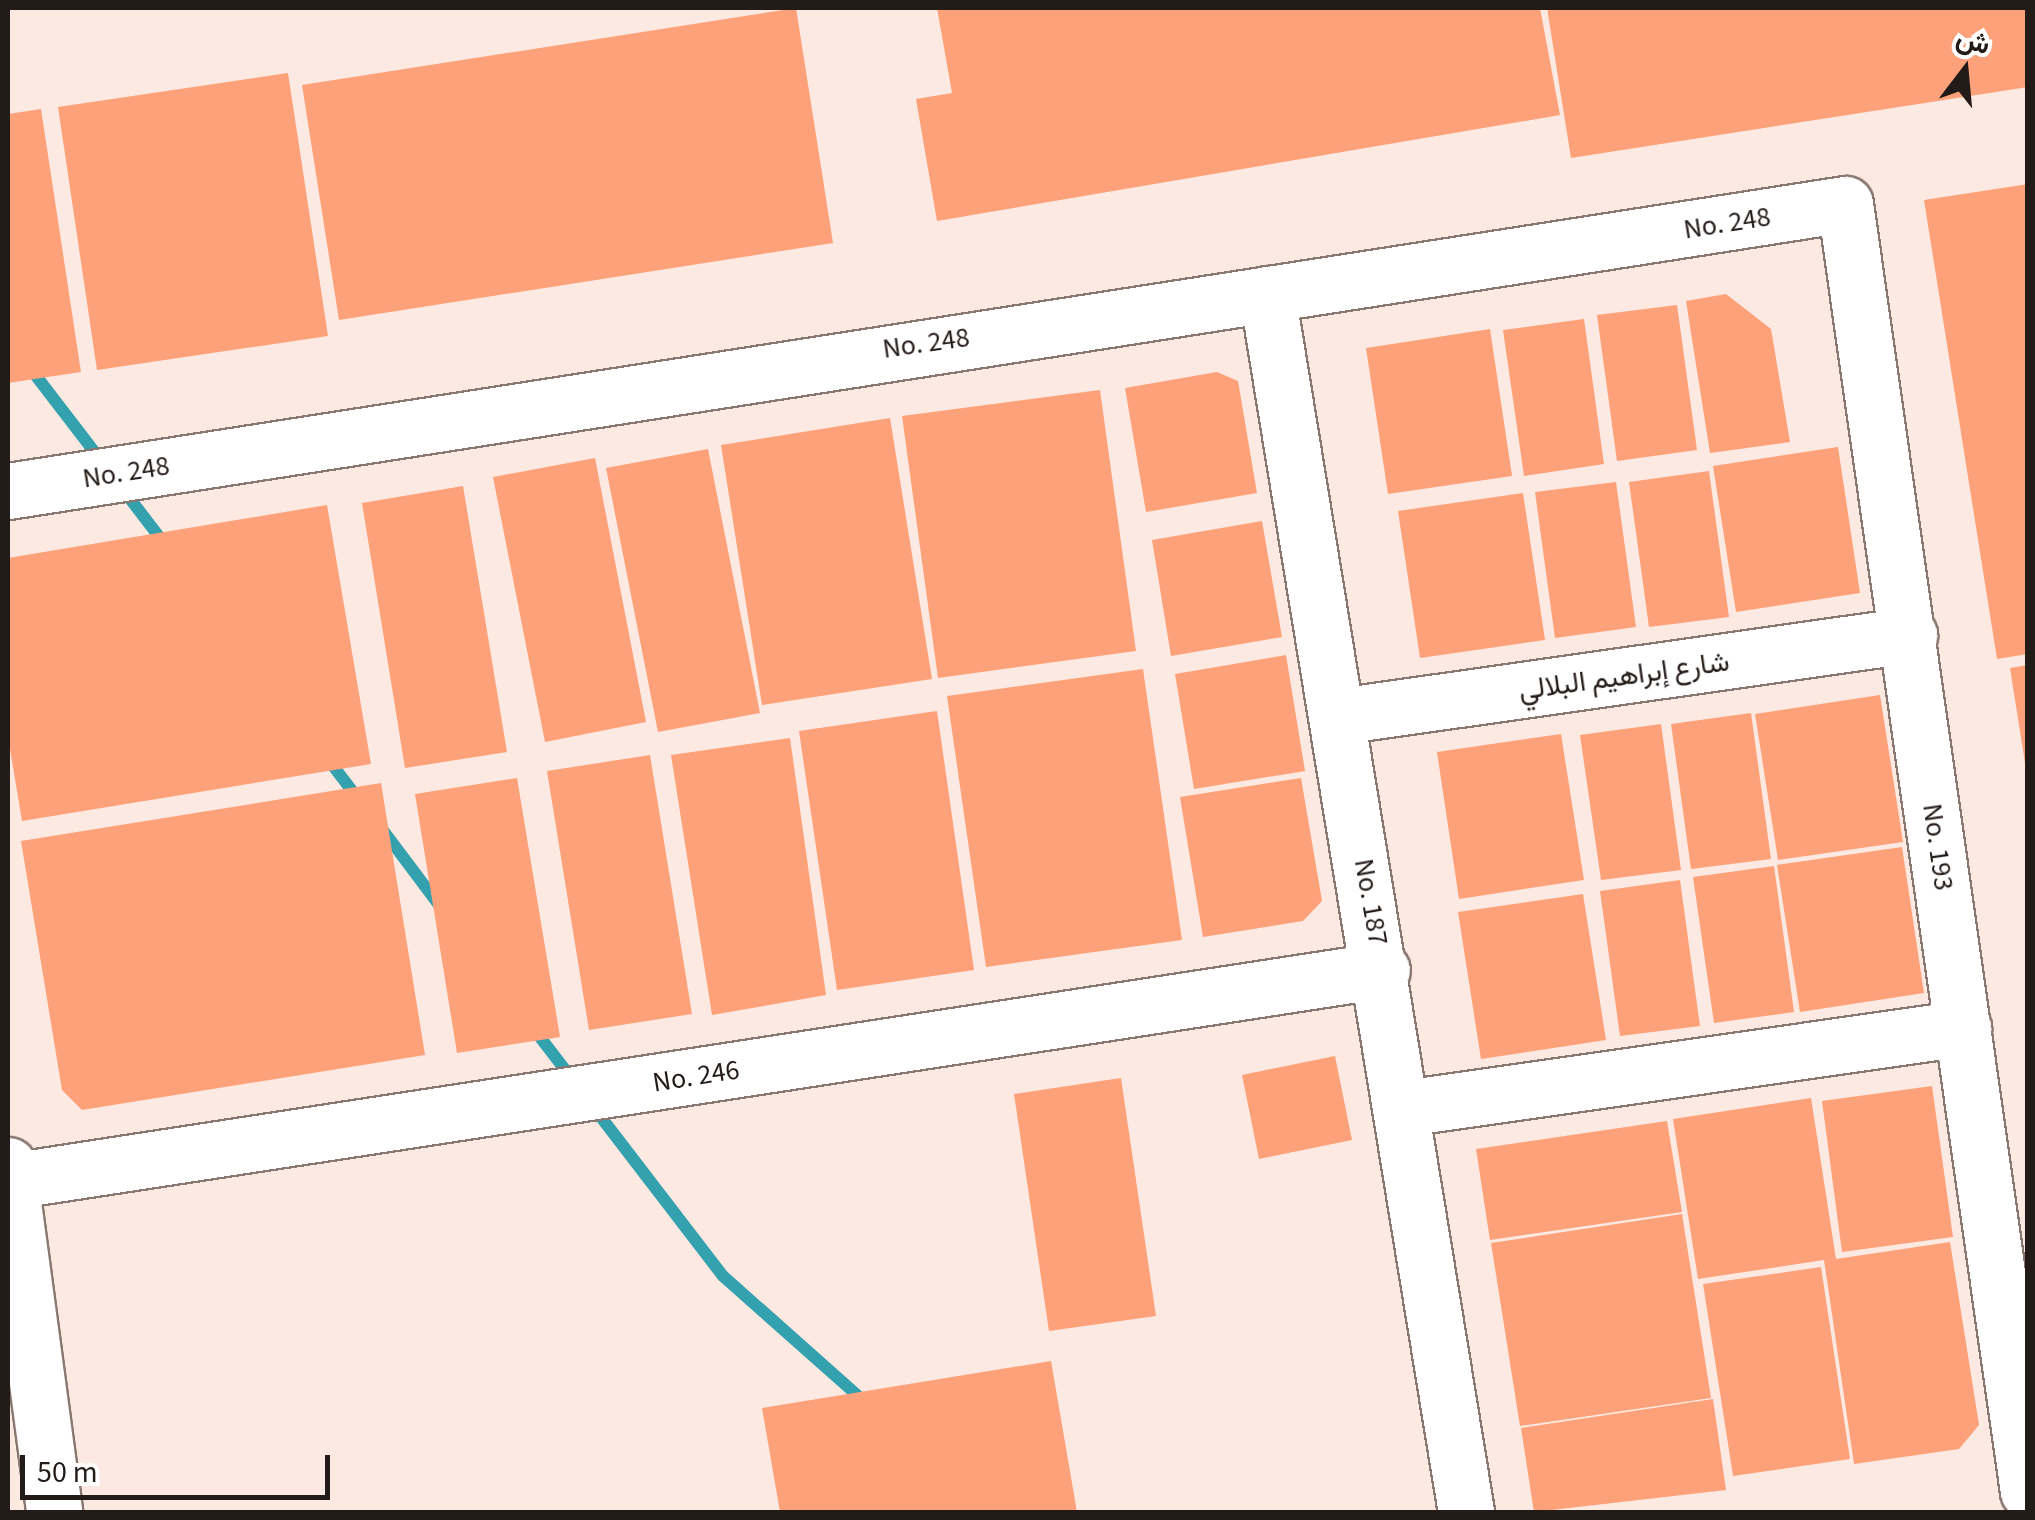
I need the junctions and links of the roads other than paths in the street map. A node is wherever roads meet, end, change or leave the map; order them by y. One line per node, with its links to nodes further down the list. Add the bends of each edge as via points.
1 (1846, 204): 2 (street, No. 248); 4 (street, No. 193)
2 (1266, 294): 3 (street, No. 248); 5 (street, No. 187)
3 (8, 491)
4 (1909, 636): 5 (street, شارع إبراهيم البلالي); 7 (street, No. 193)
5 (1339, 716): 6 (street, No. 187)
6 (1382, 970): 8 (street, No. 187); 9 (street, No. 246)
7 (1963, 1028): 8 (street); 10 (street, No. 193)
8 (1404, 1108): 12 (street, No. 187)
9 (9, 1173): 11 (street)
10 (2028, 1491)
11 (54, 1512)
12 (1466, 1512)

